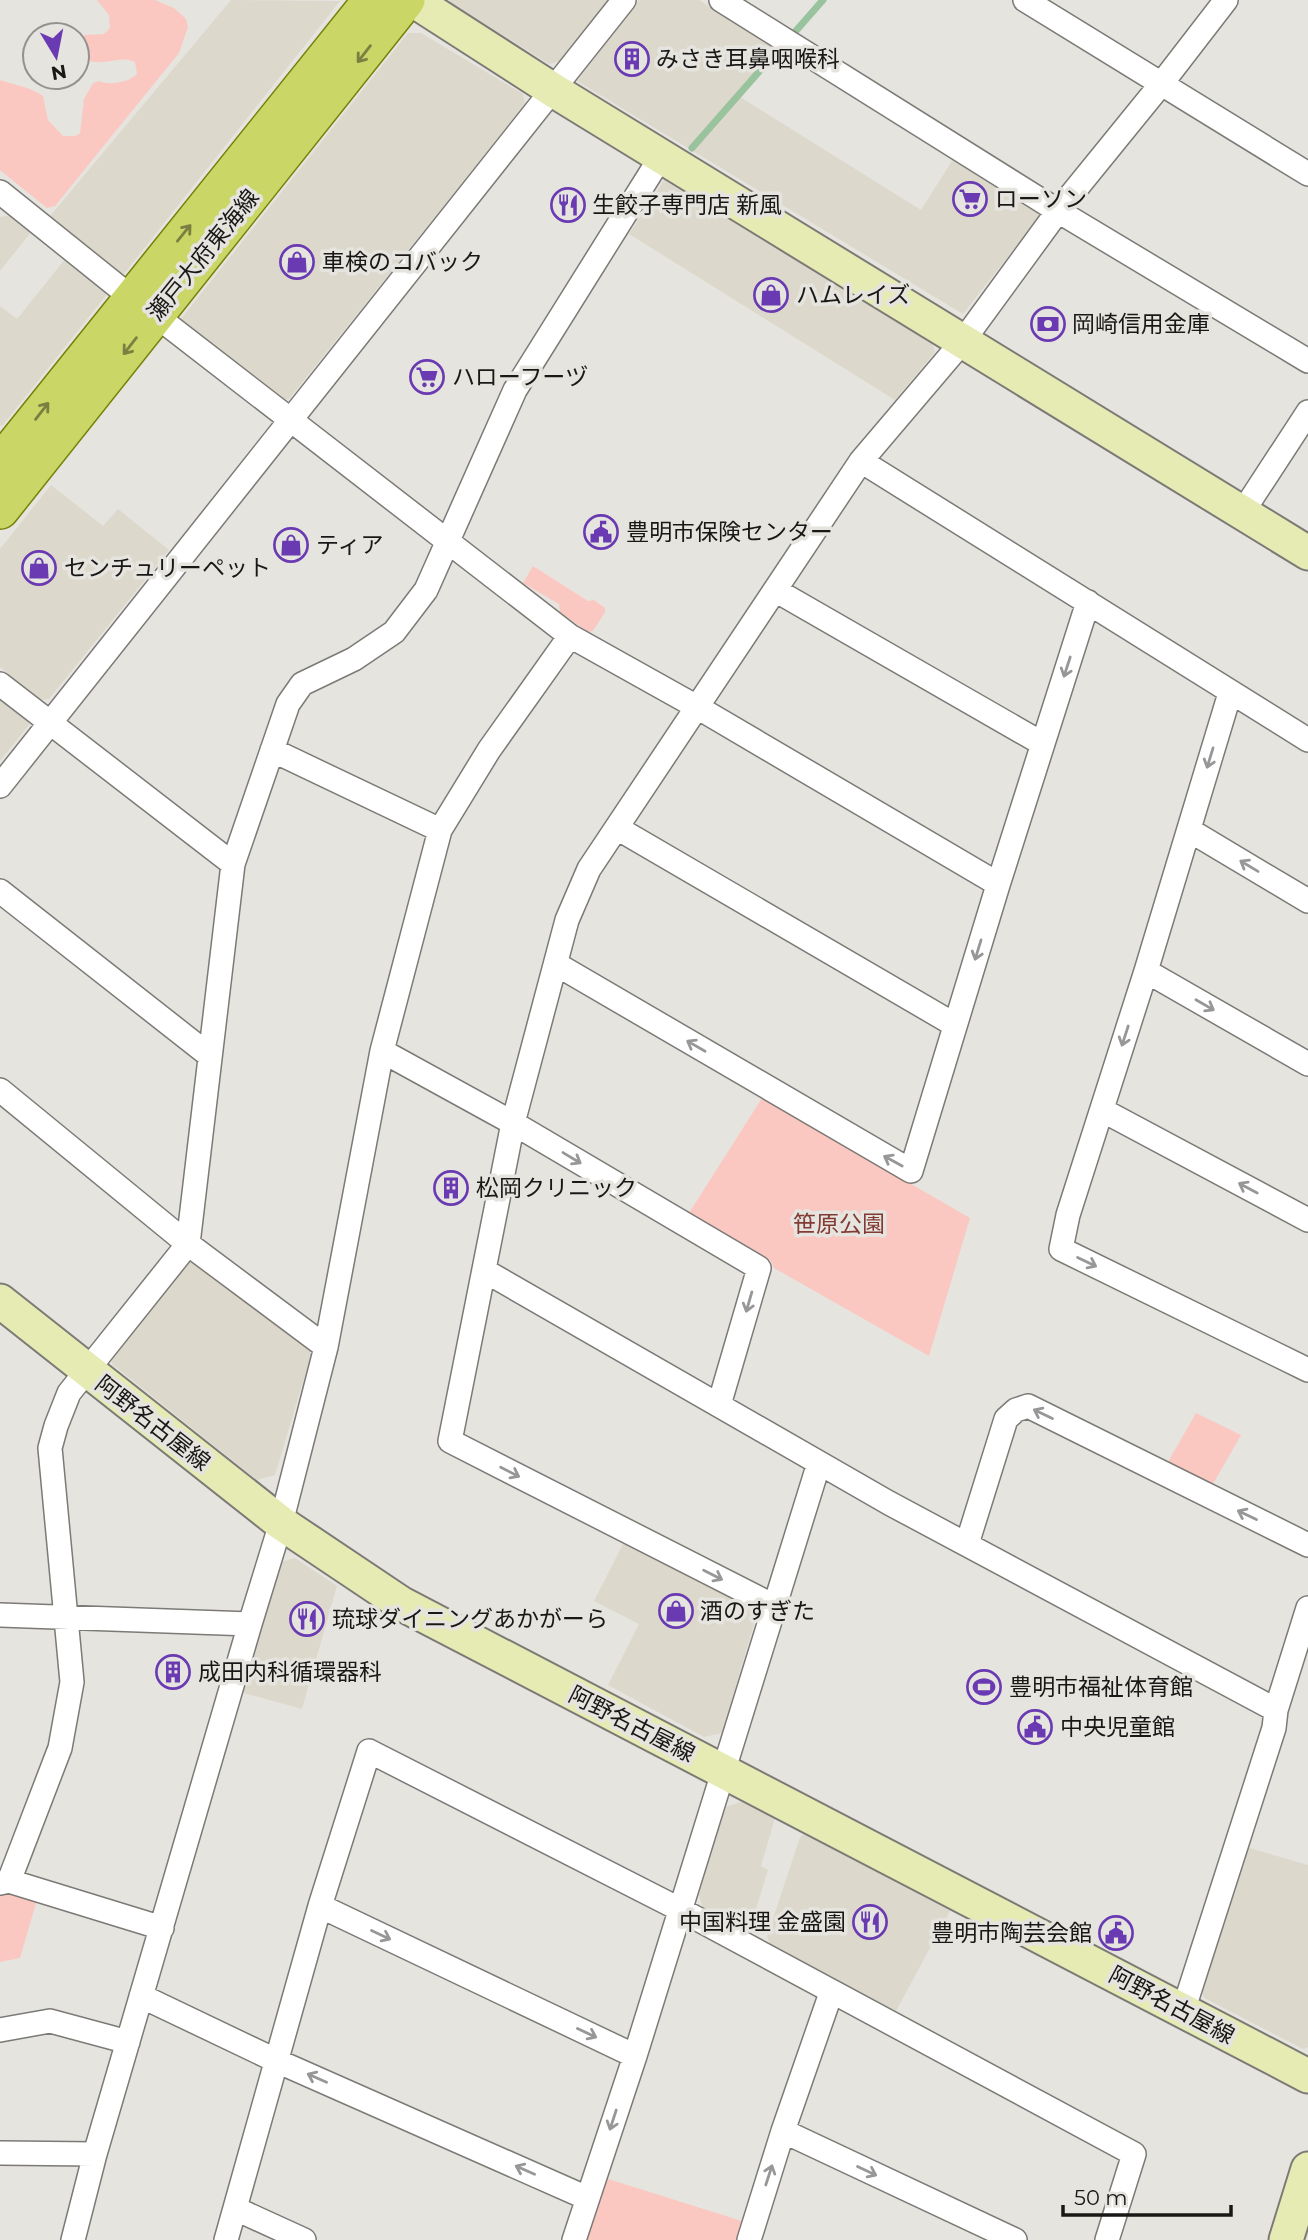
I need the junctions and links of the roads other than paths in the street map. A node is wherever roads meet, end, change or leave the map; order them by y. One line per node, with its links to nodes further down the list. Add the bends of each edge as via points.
1 (372, 0): 14 (main road, 瀬戸大府東海線, one-way to 1)
2 (406, 0): 14 (main road, 瀬戸大府東海線, one-way to 14)
3 (413, 0): 9 (main road)
4 (624, 0): 9 (street)
5 (721, 0): 13 (street)
6 (1025, 0): 8 (street)
7 (1226, 0): 8 (street)
8 (1162, 83): 11 (street); 13 (street)
9 (553, 90): 10 (main road); 18 (street)
10 (662, 155): 15 (main road); 23 (street, via 515,390)
11 (1308, 174)
12 (1, 195): 14 (street)
13 (1058, 211): 15 (street); 16 (street)
14 (144, 306): 18 (street); 20 (main road, 瀬戸大府東海線, one-way to 14); 21 (main road, 瀬戸大府東海線, one-way to 21)
15 (963, 341): 19 (street); 22 (main road)
16 (1308, 361)
17 (1308, 412): 22 (street)
18 (291, 419): 23 (street); 31 (street)
19 (861, 461): 25 (street); 26 (street)
20 (0, 464)
21 (0, 510)
22 (1242, 513): 24 (main road)
23 (447, 542): 27 (street); 34 (street, via 426,590 394,632 354,659 302,684 288,704)
24 (1308, 553)
25 (775, 590): 30 (street); 33 (street)
26 (1088, 602): 29 (street); 33 (street, one-way to 33)
27 (570, 636): 30 (street); 37 (street, via 489,750)
28 (0, 684): 31 (street)
29 (1230, 692): 32 (street); 38 (street, one-way to 38)
30 (696, 707): 36 (street); 40 (street)
31 (50, 723): 35 (street); 39 (street)
32 (1308, 740)
33 (1043, 744): 40 (street)
34 (272, 750): 37 (street); 39 (street)
35 (0, 786)
36 (617, 828): 43 (street, via 589,869 567,920); 45 (street)
37 (440, 830): 46 (street)
38 (1189, 830): 42 (street, one-way to 38); 44 (street)
39 (233, 864): 47 (street)
40 (998, 884): 45 (street, one-way to 45)
41 (0, 891): 47 (street)
42 (1308, 901)
43 (556, 964): 45 (street, one-way to 43, via 911,1171); 51 (street)
44 (1146, 971): 48 (street, one-way to 48); 50 (street, one-way to 50)
45 (955, 1026)
46 (382, 1051): 51 (street); 56 (street)
47 (209, 1056): 53 (street)
48 (1308, 1064)
49 (0, 1090): 53 (street)
50 (1102, 1110): 52 (street, one-way to 50); 58 (street, one-way to 58, via 1061,1249)
51 (513, 1123): 54 (street); 59 (street, one-way to 59, via 759,1268)
52 (1308, 1220)
53 (188, 1244): 56 (street); 57 (street)
54 (485, 1271): 59 (street); 64 (street, one-way to 64, via 450,1441)
55 (0, 1301): 57 (main road, 阿野名古屋線)
56 (326, 1347): 61 (street)
57 (86, 1370): 61 (main road, 阿野名古屋線); 67 (street, via 69,1393 50,1448)
58 (1308, 1370)
59 (719, 1405): 60 (street)
60 (819, 1462): 62 (street); 64 (street)
61 (281, 1523): 68 (street); 70 (main road, 阿野名古屋線, via 402,1604)
62 (967, 1544): 63 (street, one-way to 62, via 1028,1406 1006,1419); 69 (street)
63 (1308, 1545)
64 (774, 1606): 70 (street)
65 (1308, 1608): 69 (street)
66 (0, 1615): 67 (street)
67 (67, 1618): 68 (street); 71 (street, via 72,1682 60,1748)
68 (250, 1624): 74 (street)
69 (1276, 1710): 77 (street)
70 (724, 1771): 73 (street); 77 (main road, 阿野名古屋線)
71 (5, 1882): 74 (street)
72 (320, 1906): 73 (street, via 369,1751); 80 (street, one-way to 80); 81 (street)
73 (679, 1909): 75 (street); 80 (street)
74 (162, 1928): 76 (street)
75 (831, 1993): 83 (street); 95 (street, via 1135,2154)
76 (141, 1996): 79 (street); 81 (street)
77 (1183, 2011): 82 (main road, 阿野名古屋線)
78 (0, 2030): 79 (street, via 50,2021)
79 (128, 2042): 85 (street)
80 (635, 2056): 87 (street, one-way to 87)
81 (277, 2061): 87 (street, one-way to 81); 88 (street)
82 (1308, 2076)
83 (783, 2131): 93 (street, one-way to 83); 94 (street, one-way to 94)
84 (0, 2153): 85 (street)
85 (95, 2154): 89 (street)
86 (1308, 2169): 96 (main road)
87 (587, 2198): 92 (street)
88 (236, 2209): 90 (street); 91 (street)
89 (73, 2240)
90 (226, 2240)
91 (304, 2240)
92 (575, 2240)
93 (749, 2240)
94 (1015, 2240)
95 (1107, 2240)
96 (1286, 2240)

